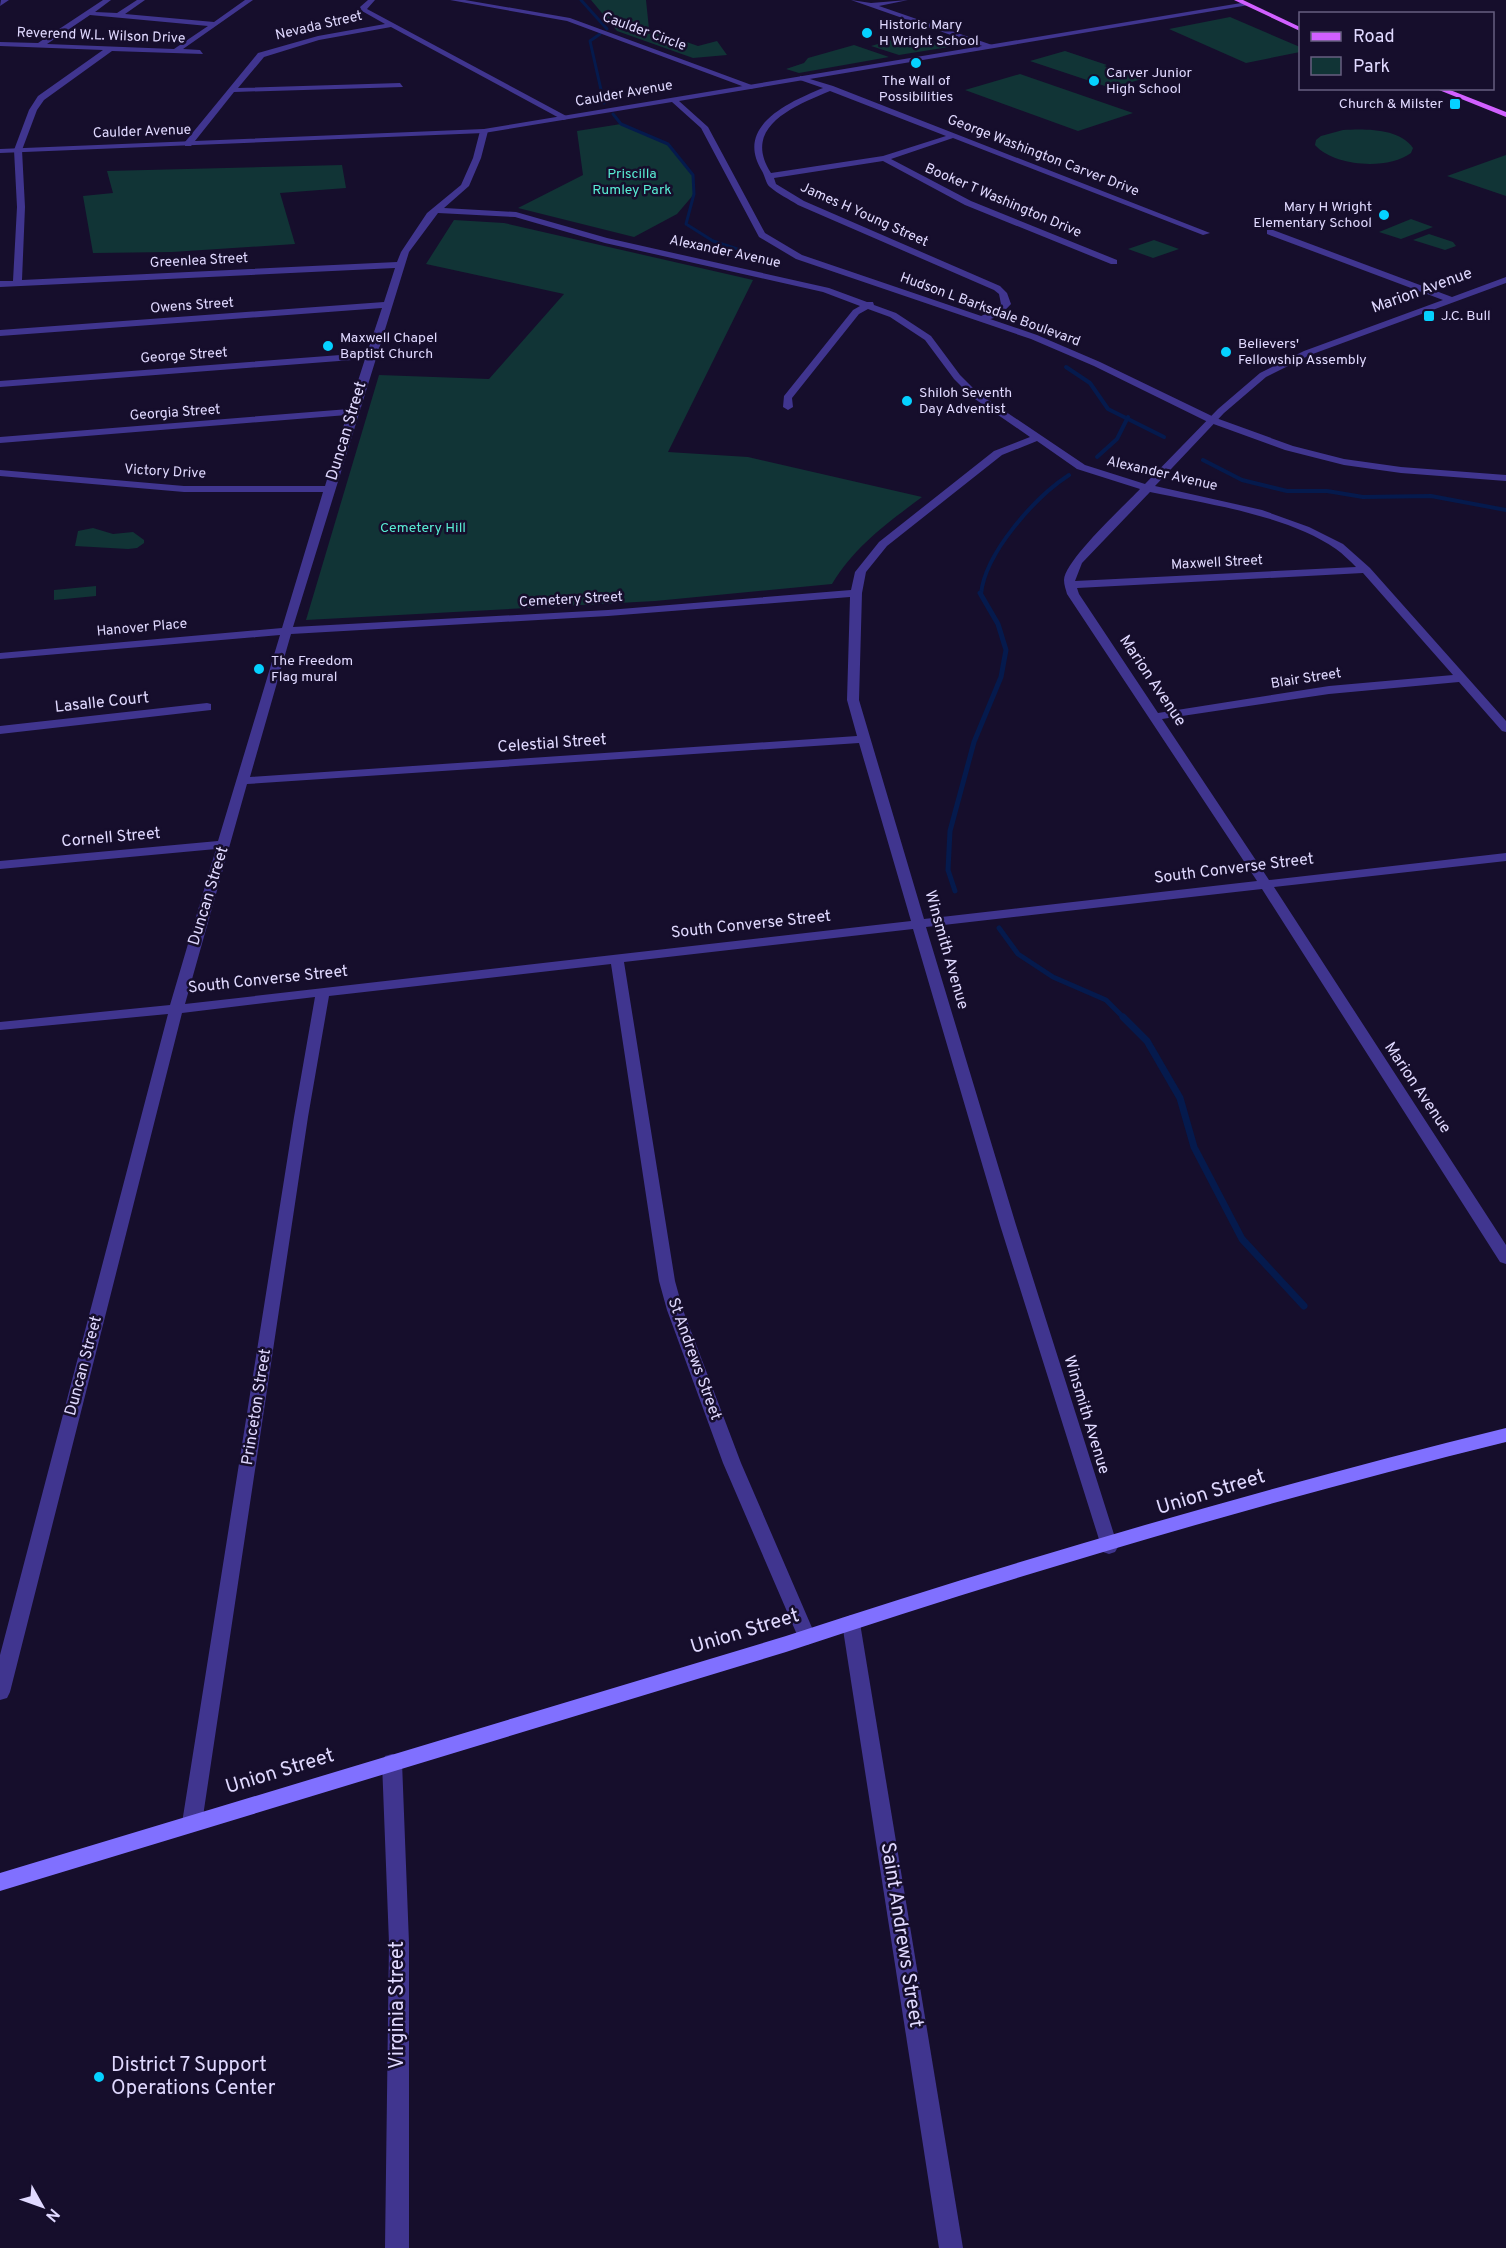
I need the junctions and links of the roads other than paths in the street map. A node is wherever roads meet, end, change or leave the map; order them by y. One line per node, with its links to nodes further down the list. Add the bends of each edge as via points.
1 (6, 0): 10 (street)
2 (108, 0): 13 (street)
3 (142, 0): 14 (street)
4 (250, 0): 15 (street)
5 (372, 0): 16 (street, via 364,10)
6 (453, 0): 26 (street, Caulder Circle, via 568,19)
7 (854, 0): 12 (street)
8 (906, 0): 12 (street)
9 (1237, 0): 11 (main road)
10 (0, 4)
11 (1247, 4): 17 (main road); 20 (street, Caulder Avenue)
12 (870, 5): 20 (street)
13 (88, 14): 14 (street); 19 (street)
14 (118, 16): 15 (street)
15 (214, 24): 22 (street)
16 (391, 25): 28 (street, Nevada Street, via 318,38 261,55); 32 (street)
17 (1299, 29)
18 (0, 44): 19 (street, Reverend W.L. Wilson Drive)
19 (40, 45): 21 (street, Reverend W.L. Wilson Drive)
20 (991, 46): 24 (street, Caulder Avenue)
21 (111, 48): 22 (street, Reverend W.L. Wilson Drive); 36 (street, via 37,102)
22 (176, 51): 23 (street, Reverend W.L. Wilson Drive)
23 (201, 52)
24 (803, 78): 26 (street, Caulder Avenue); 27 (street, George Washington Carver Drive)
25 (400, 85): 28 (street)
26 (753, 87): 30 (street, Caulder Avenue)
27 (830, 88): 34 (street, George Washington Carver Drive); 39 (street, James H Young Street, via 788,108 766,127 757,144 758,158)
28 (232, 90): 35 (street, Nevada Street)
29 (1442, 90): 31 (main road)
30 (674, 100): 32 (street, Caulder Avenue); 51 (street, Hudson L Barksdale Boulevard, via 704,127 762,235 799,257)
31 (1506, 115)
32 (566, 118): 33 (street, Caulder Avenue)
33 (483, 131): 35 (street, Caulder Avenue); 40 (street, Duncan Street, via 470,178)
34 (953, 136): 38 (street); 42 (street, George Washington Carver Drive)
35 (188, 144): 36 (street, Caulder Avenue)
36 (18, 150): 37 (street, Caulder Avenue); 46 (street, via 21,207)
37 (0, 151)
38 (884, 158): 39 (street); 43 (street, Booker T Washington Drive, via 917,180)
39 (770, 176): 51 (street, James H Young Street, via 772,185 801,203 997,288 1006,303 1001,310)
40 (435, 210): 44 (street, Duncan Street, via 412,239); 49 (street, Alexander Avenue, via 516,216)
41 (1270, 232): 48 (street)
42 (1206, 233)
43 (1114, 262)
44 (400, 265): 46 (street, Greenlea Street); 50 (street, Duncan Street)
45 (1506, 280): 48 (street, Marion Avenue)
46 (17, 283): 47 (street, Greenlea Street)
47 (0, 284)
48 (1452, 300): 57 (street, Marion Avenue, via 1276,366 1238,393)
49 (870, 304): 55 (street, via 856,312 787,398); 58 (street, Alexander Avenue, via 900,318 928,338 970,391)
50 (386, 305): 52 (street, Owens Street); 53 (street, Duncan Street)
51 (982, 319): 57 (street, Hudson L Barksdale Boulevard, via 1096,364)
52 (0, 333)
53 (371, 356): 54 (street, George Street); 56 (street, Duncan Street)
54 (0, 384)
55 (788, 407)
56 (353, 412): 59 (street, Georgia Street); 63 (street, Duncan Street)
57 (1212, 420): 61 (street, Hudson L Barksdale Boulevard, via 1281,446 1344,462 1432,474); 62 (street, Marion Avenue)
58 (1036, 438): 62 (street, Alexander Avenue, via 1081,467); 66 (street, Winsmith Avenue, via 998,453 884,544 861,572)
59 (0, 440)
60 (0, 473): 63 (street, Victory Drive, via 184,489)
61 (1506, 478)
62 (1147, 488): 64 (street, Alexander Avenue, via 1242,508 1290,523 1339,546); 65 (street, Marion Avenue, via 1077,562 1070,573)
63 (330, 489): 67 (street, Duncan Street)
64 (1366, 570): 65 (street, Maxwell Street); 69 (street, Alexander Avenue)
65 (1070, 585): 71 (street, Marion Avenue)
66 (856, 593): 67 (street, Cemetery Street, via 608,613); 74 (street, Winsmith Avenue, via 854,700)
67 (287, 631): 68 (street, Hanover Place); 75 (street, Duncan Street)
68 (0, 656)
69 (1462, 678): 71 (street, Blair Street, via 1329,690); 72 (street, Alexander Avenue)
70 (207, 708): 73 (street, Lasalle Court)
71 (1155, 717): 79 (street, Marion Avenue)
72 (1506, 728)
73 (0, 730)
74 (864, 739): 75 (street, Celestial Street); 80 (street, Winsmith Avenue)
75 (242, 781): 76 (street, Duncan Street)
76 (225, 844): 78 (street, Cornell Street); 83 (street, Duncan Street)
77 (1506, 857): 79 (street, South Converse Street)
78 (0, 865)
79 (1266, 885): 80 (street, South Converse Street); 85 (street, Marion Avenue)
80 (920, 924): 81 (street, South Converse Street); 87 (street, Winsmith Avenue)
81 (617, 958): 82 (street, South Converse Street); 89 (street, St Andrews Street, via 667,1281 675,1310 732,1463)
82 (323, 992): 83 (street, South Converse Street); 92 (street, Princeton Street)
83 (176, 1009): 84 (street, South Converse Street); 90 (street, Duncan Street)
84 (0, 1026)
85 (1506, 1258)
86 (1506, 1435): 87 (main road, Union Street, via 1353,1473)
87 (1109, 1547): 88 (main road, Union Street)
88 (851, 1623): 89 (main road, Union Street); 95 (street, Saint Andrews Street)
89 (807, 1637): 91 (main road, Union Street)
90 (0, 1692)
91 (392, 1762): 92 (main road, Union Street); 94 (street, Virginia Street, via 399,1943)
92 (192, 1823): 93 (main road, Union Street)
93 (0, 1882)
94 (397, 2248)
95 (951, 2248)

